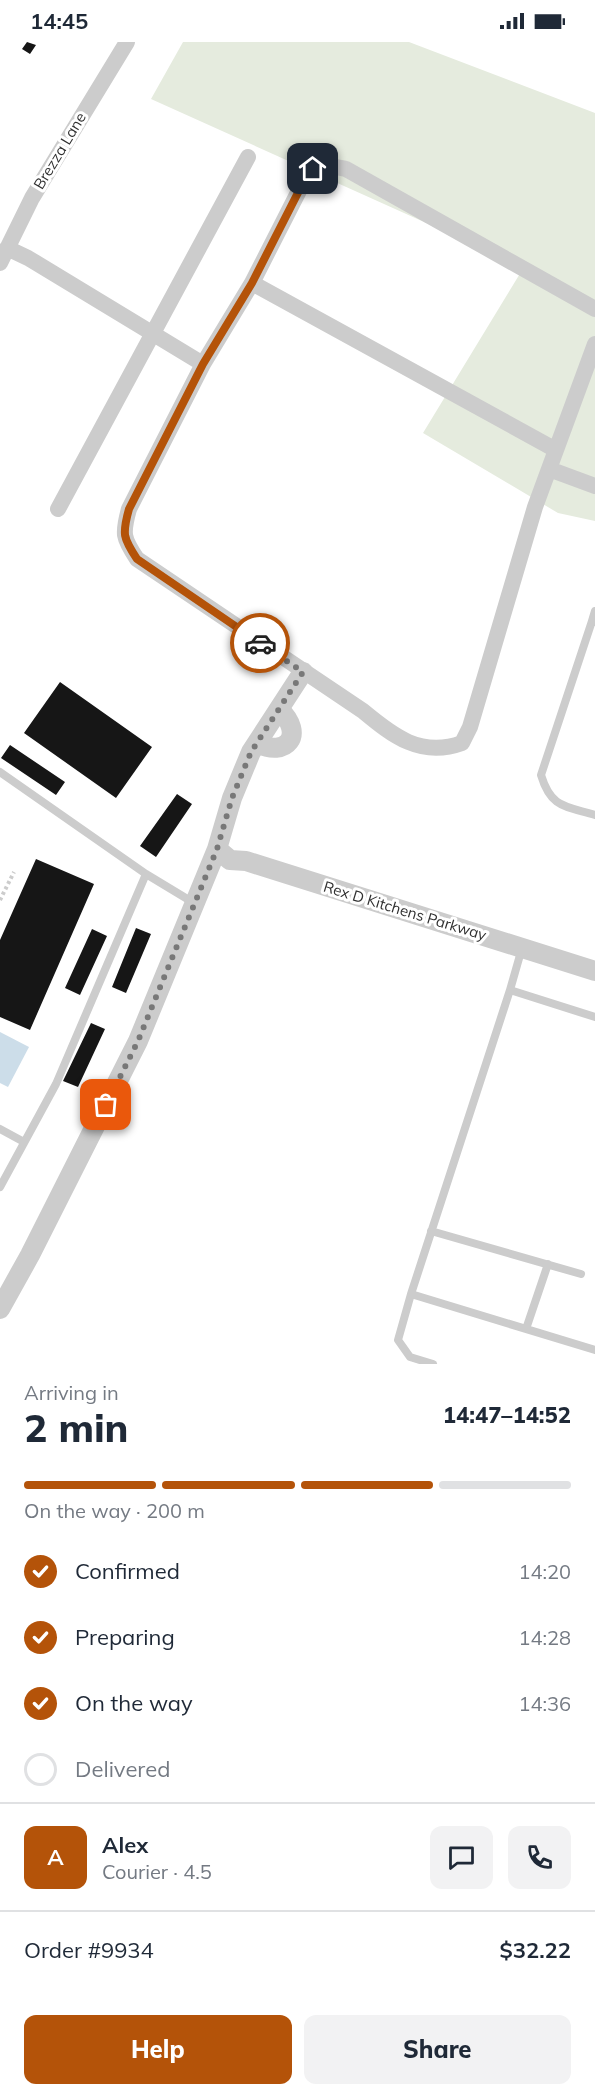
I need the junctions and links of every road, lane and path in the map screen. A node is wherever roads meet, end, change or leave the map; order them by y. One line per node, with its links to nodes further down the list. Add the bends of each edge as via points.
1 (127, 42): 3 (street, Brezza Lane, via 32,198)
2 (248, 157): 6 (street)
3 (4, 256): 6 (street, via 28,258)
4 (252, 283): 5 (street, via 305,179 313,169 327,165 346,170); 8 (street); 9 (street)
5 (595, 309)
6 (152, 333): 8 (street); 12 (street)
7 (595, 344): 9 (street)
8 (203, 364): 15 (street, via 129,509 125,541 137,559)
9 (556, 450): 10 (street)
10 (549, 469): 11 (street); 15 (street, via 462,743 446,749 427,749 392,735)
11 (595, 486)
12 (58, 509)
13 (595, 611): 14 (lane)
14 (593, 621): 17 (lane, via 541,775 556,803)
15 (303, 672): 18 (street, via 251,752)
16 (0, 772): 20 (lane)
17 (595, 815)
18 (217, 849): 22 (street); 23 (street, Rex D Kitchens Parkway, via 230,860 246,861)
19 (14, 872): 21 (path)
20 (146, 874): 22 (lane); 28 (lane, via 56,1084)
21 (0, 900)
22 (194, 903): 34 (street, via 138,1041)
23 (522, 948): 24 (street, Rex D Kitchens Parkway); 25 (lane)
24 (595, 971)
25 (510, 990): 26 (lane); 30 (lane)
26 (595, 1017)
27 (0, 1129): 28 (lane)
28 (24, 1142): 29 (lane)
29 (0, 1187)
30 (431, 1232): 31 (lane); 33 (lane)
31 (548, 1264): 32 (lane); 35 (lane)
32 (581, 1274)
33 (411, 1294): 35 (lane); 37 (lane, via 398,1340 410,1357)
34 (0, 1309)
35 (526, 1329): 36 (lane)
36 (595, 1350)
37 (433, 1364)

